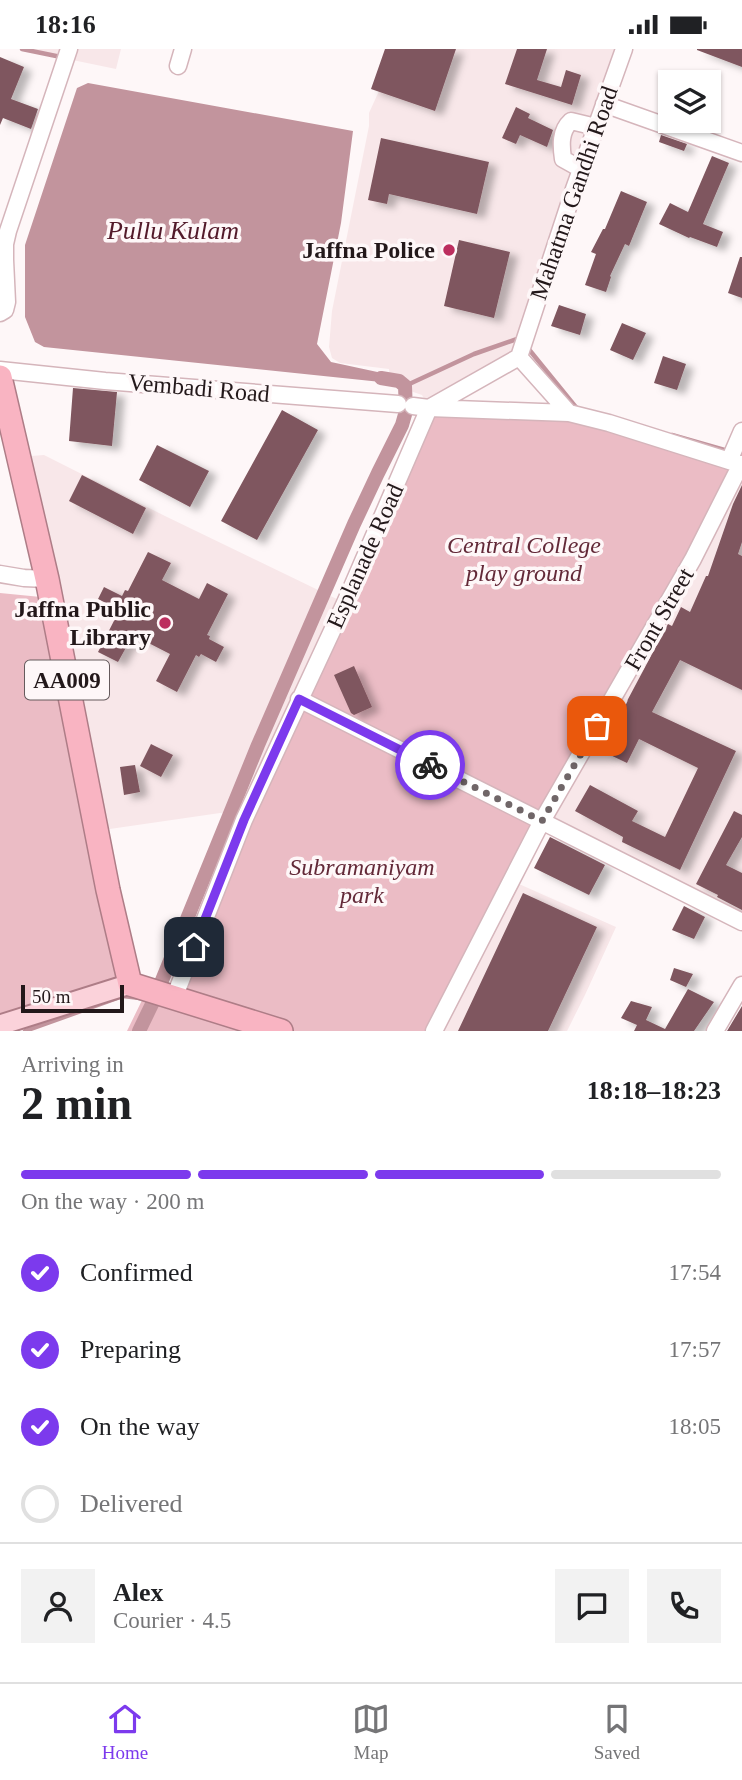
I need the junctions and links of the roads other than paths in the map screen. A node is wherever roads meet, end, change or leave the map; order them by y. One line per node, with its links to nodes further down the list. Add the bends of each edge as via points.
1 (69, 49): 9 (street, via 8,231 7,302)
2 (183, 49): 4 (street)
3 (624, 49): 5 (street, Mahatma Gandhi Road)
4 (178, 66)
5 (604, 104): 6 (street, Mahatma Gandhi Road); 7 (street)
6 (596, 127): 8 (street, Mahatma Gandhi Road); 8 (street, via 571,121 565,127 563,159)
7 (742, 153)
8 (581, 169): 10 (street, Mahatma Gandhi Road)
9 (0, 313)
10 (522, 347): 13 (street); 14 (street)
11 (0, 370): 13 (street, Vembadi Road)
12 (0, 377): 18 (highway, AA009)
13 (413, 406): 14 (street); 19 (street, Esplanade Road, via 345,603)
14 (569, 413): 16 (street)
15 (742, 431): 16 (street, Front Street)
16 (738, 463): 20 (street, Front Street, via 693,559)
17 (0, 574): 18 (street)
18 (47, 579): 22 (highway, AA009)
19 (299, 699): 20 (street); 24 (street, Esplanade Road, via 244,820)
20 (542, 821): 21 (street); 27 (street, Front Street)
21 (742, 922)
22 (130, 984): 24 (highway); 25 (main road)
23 (742, 985): 28 (street)
24 (174, 998): 26 (highway)
25 (0, 1025)
26 (281, 1031)
27 (434, 1031)
28 (715, 1031)

